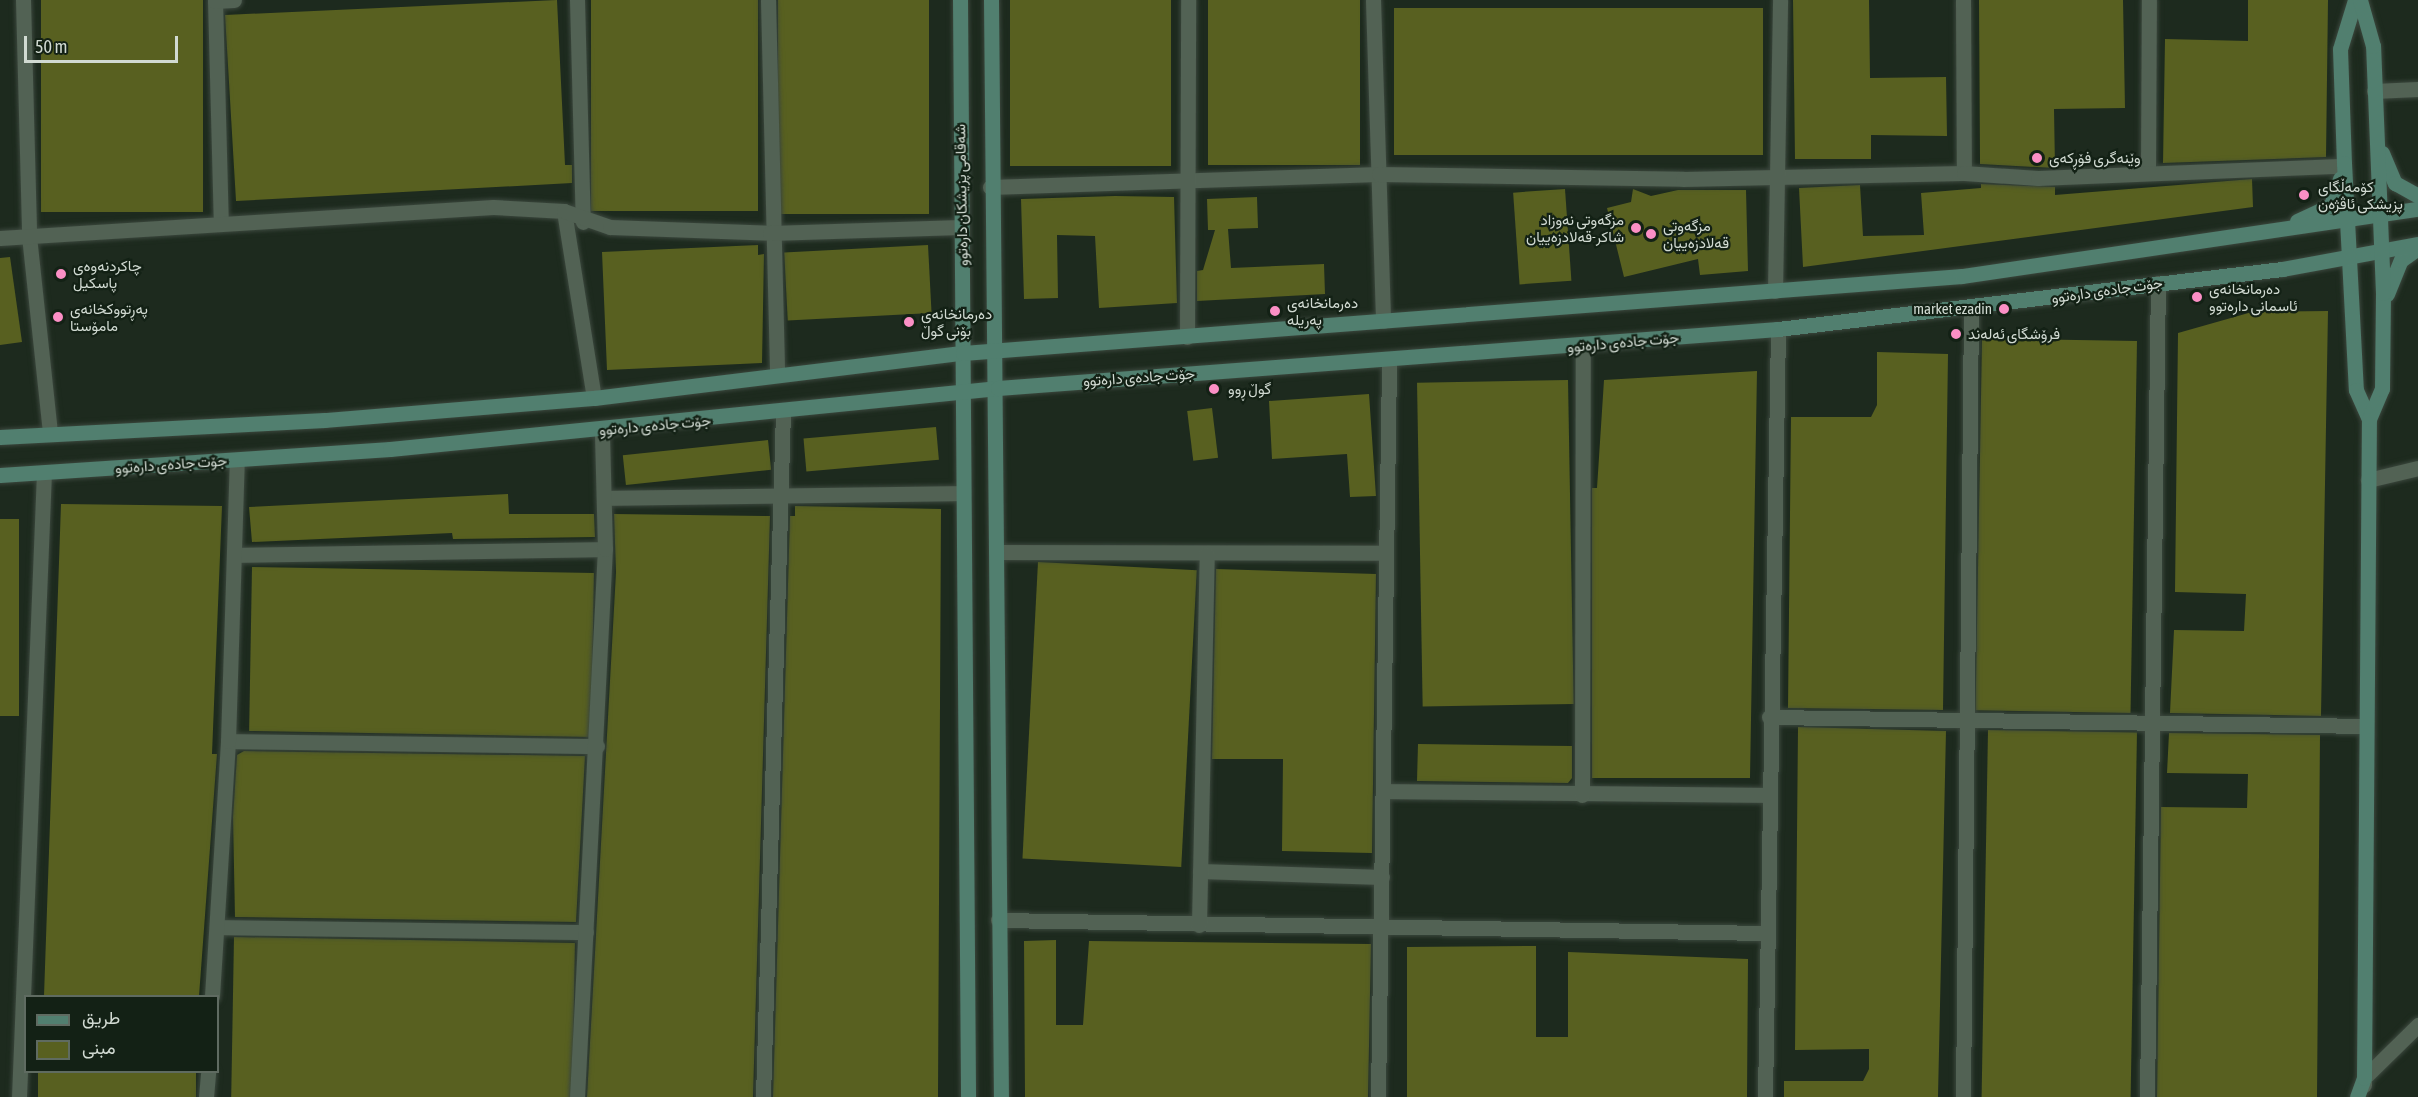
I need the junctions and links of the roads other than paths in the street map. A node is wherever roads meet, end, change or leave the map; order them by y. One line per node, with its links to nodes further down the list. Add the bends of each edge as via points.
1 (23, 0): 35 (street)
2 (215, 0): 3 (street); 31 (street)
3 (234, 0)
4 (577, 0): 32 (street)
5 (768, 0): 34 (street)
6 (960, 0): 33 (main road, شەقامی پزیشکان دارەتوو)
7 (991, 0): 25 (main road, شەقامی پزیشکان دارەتوو)
8 (1188, 0): 24 (street)
9 (1373, 0): 22 (street)
10 (1780, 0): 23 (street)
11 (1963, 0): 21 (street)
12 (2148, 0): 20 (street)
13 (2355, 0): 18 (main road, via 2340,49)
14 (2360, 0): 16 (main road, via 2373,46)
15 (2418, 89): 16 (street)
16 (2374, 91): 17 (main road)
17 (2376, 120): 26 (main road, via 2390,176); 29 (main road)
18 (2343, 122): 19 (main road); 30 (main road)
19 (2340, 166): 20 (street); 36 (main road, via 2339,192 2326,209)
20 (2148, 170): 21 (street, via 2038,178)
21 (1964, 173): 23 (street)
22 (1378, 174): 23 (street); 24 (street); 48 (street)
23 (1779, 178): 44 (street)
24 (1190, 184): 25 (street); 50 (street)
25 (990, 188): 52 (main road, شەقامی پزیشکان دارەتوو)
26 (2418, 196)
27 (2418, 209): 29 (main road)
28 (564, 211): 31 (street, via 493,207); 32 (street); 58 (street)
29 (2380, 218): 30 (main road); 40 (main road)
30 (2347, 221): 36 (main road); 41 (main road)
31 (221, 222): 35 (street)
32 (583, 222): 34 (street)
33 (962, 227): 34 (street); 53 (main road, شەقامی پزیشکان دارەتوو)
34 (770, 233): 55 (street)
35 (28, 236): 37 (street); 62 (street)
36 (2242, 236): 44 (main road, via 1962,276)
37 (0, 238)
38 (2418, 244): 40 (main road, جۆت جادەی دارەتوو)
39 (2418, 248): 47 (main road, via 2398,265)
40 (2381, 252): 41 (main road, جۆت جادەی دارەتوو); 47 (main road)
41 (2350, 258): 42 (main road, جۆت جادەی دارەتوو); 46 (main road)
42 (2282, 269): 43 (main road, جۆت جادەی دارەتوو); 46 (main road, via 2334,269 2344,281)
43 (2158, 283): 45 (main road, جۆت جادەی دارەتوو); 79 (street)
44 (1775, 291): 48 (main road)
45 (1971, 309): 49 (main road, جۆت جادەی دارەتوو); 78 (street)
46 (2352, 310): 60 (main road, via 2356,390)
47 (2383, 312): 60 (main road, via 2382,389)
48 (1383, 321): 50 (main road)
49 (1778, 329): 51 (main road, جۆت جادەی دارەتوو); 77 (street)
50 (1187, 337): 52 (main road)
51 (1583, 345): 54 (main road, جۆت جادەی دارەتوو); 84 (street)
52 (994, 351): 53 (main road); 56 (main road, شەقامی پزیشکان دارەتوو)
53 (963, 353): 55 (main road); 57 (main road, شەقامی پزیشکان دارەتوو)
54 (1389, 360): 56 (main road, جۆت جادەی دارەتوو); 74 (street)
55 (777, 374): 58 (main road)
56 (998, 388): 57 (main road, جۆت جادەی دارەتوو); 73 (main road, شەقامی پزیشکان دارەتوو)
57 (963, 391): 59 (main road, جۆت جادەی دارەتوو); 70 (main road, شەقامی پزیشکان دارەتوو)
58 (594, 398): 62 (main road, via 325,420)
59 (783, 413): 61 (main road, جۆت جادەی دارەتوو); 69 (street)
60 (2369, 419): 68 (main road)
61 (602, 430): 64 (main road, جۆت جادەی دارەتوو); 71 (street)
62 (50, 434): 63 (main road)
63 (0, 437)
64 (237, 460): 66 (main road, جۆت جادەی دارەتوو); 76 (street)
65 (2418, 468): 68 (street)
66 (44, 473): 67 (main road, جۆت جادەی دارەتوو); 98 (street)
67 (0, 475)
68 (2368, 480): 80 (main road)
69 (777, 493): 70 (street); 71 (street); 101 (street)
70 (963, 494): 102 (main road, شەقامی پزیشکان دارەتوو)
71 (604, 498): 72 (street)
72 (605, 549): 76 (street); 82 (street)
73 (996, 552): 75 (street); 88 (main road, شەقامی پزیشکان دارەتوو)
74 (1386, 552): 75 (street); 83 (street)
75 (1207, 554): 86 (street)
76 (236, 555): 81 (street)
77 (1769, 717): 78 (street); 85 (street)
78 (1970, 719): 79 (street); 106 (street)
79 (2156, 720): 80 (street); 107 (street)
80 (2366, 726): 97 (main road)
81 (228, 741): 82 (street); 91 (street)
82 (597, 746): 92 (street)
83 (1383, 791): 84 (street); 87 (street)
84 (1582, 795): 85 (street)
85 (1768, 795): 93 (street)
86 (1200, 871): 87 (street); 90 (street)
87 (1382, 877): 89 (street)
88 (998, 920): 90 (street); 103 (main road, شەقامی پزیشکان دارەتوو)
89 (1381, 924): 90 (street); 93 (street); 104 (street)
90 (1199, 925)
91 (217, 927): 92 (street); 94 (street)
92 (586, 932): 100 (street)
93 (1767, 933): 105 (street)
94 (212, 995)
95 (2418, 1024): 97 (street)
96 (208, 1073): 99 (street)
97 (2364, 1078): 108 (main road); 109 (street)
98 (19, 1097)
99 (206, 1097)
100 (576, 1097)
101 (763, 1097)
102 (968, 1097)
103 (1001, 1097)
104 (1378, 1097)
105 (1765, 1097)
106 (1962, 1097)
107 (2147, 1097)
108 (2357, 1097)
109 (2365, 1097)

